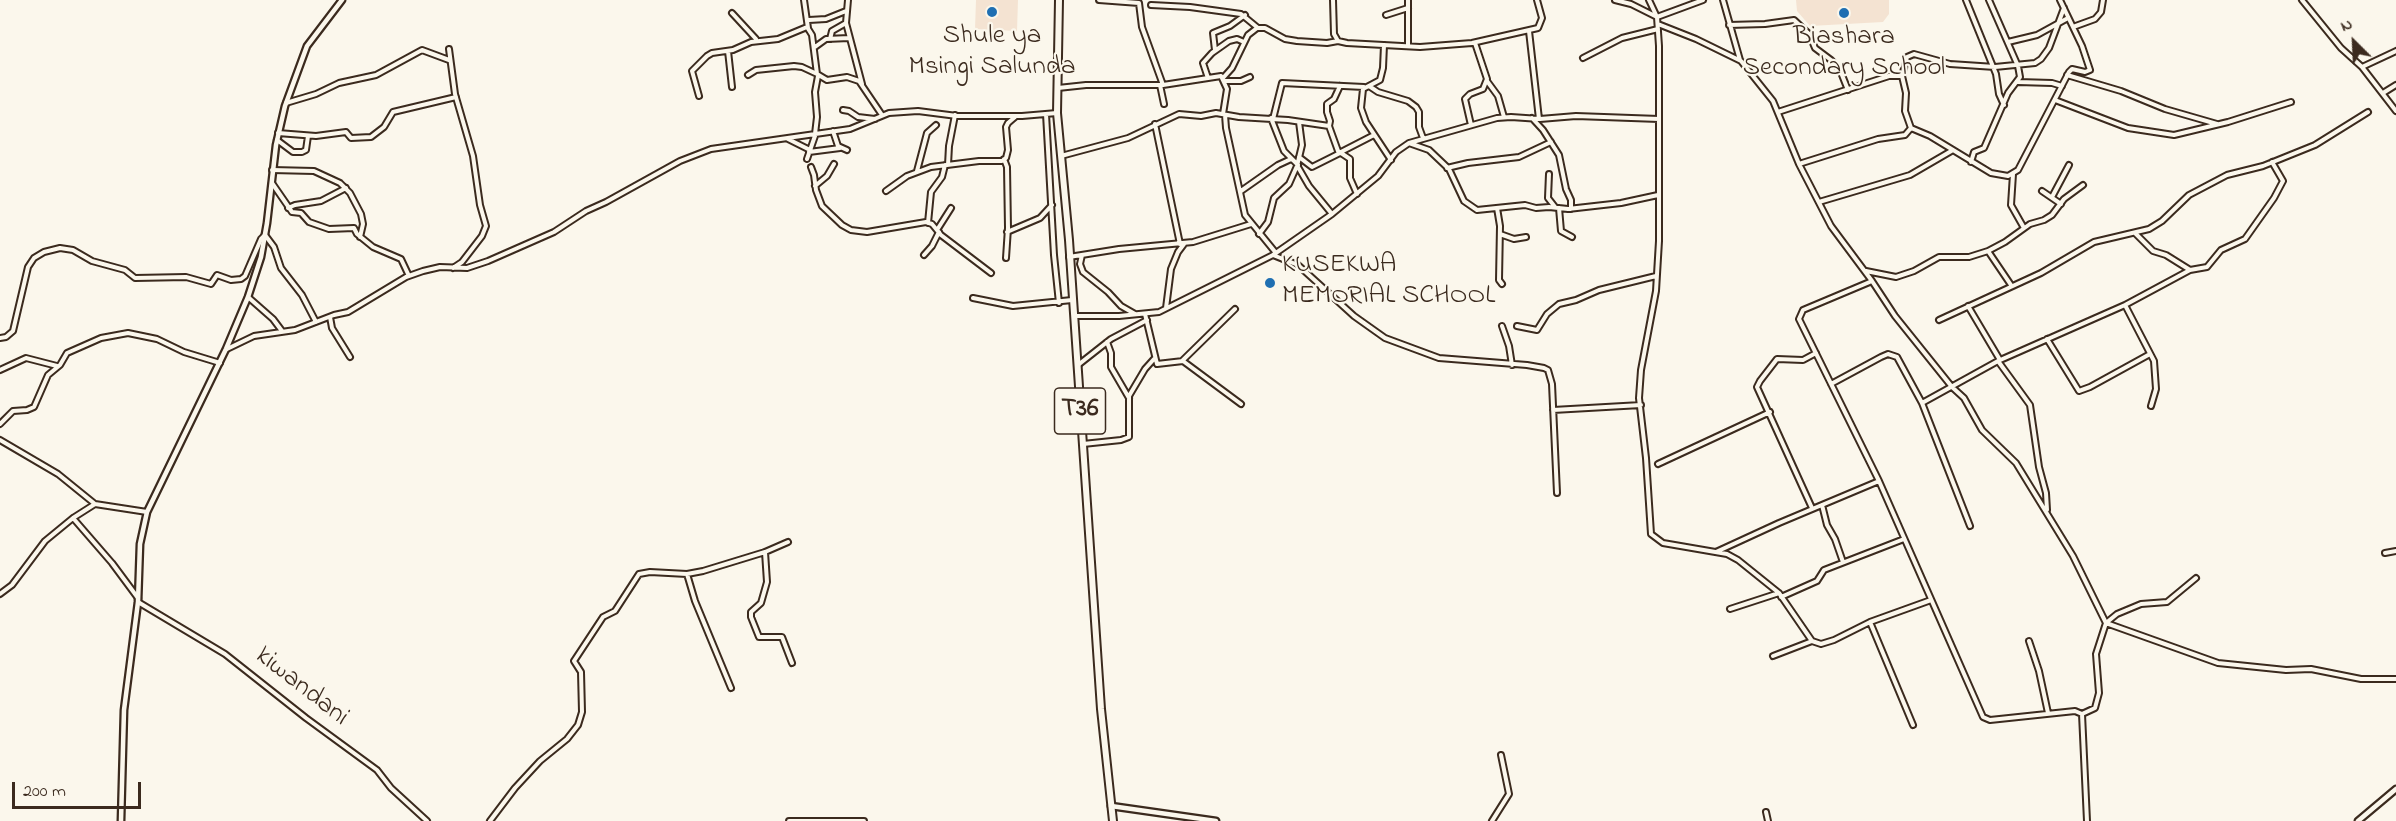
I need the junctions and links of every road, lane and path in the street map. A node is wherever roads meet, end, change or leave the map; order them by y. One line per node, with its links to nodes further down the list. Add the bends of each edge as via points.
1 (342, 0): 81 (street, via 307,46)
2 (804, 0): 27 (street)
3 (848, 0): 21 (street)
4 (1059, 0): 74 (highway, T36)
5 (1099, 0): 68 (street, via 1139,3 1142,27)
6 (1333, 0): 40 (street)
7 (1408, 0): 19 (street)
8 (1538, 0): 35 (street, via 1542,18 1538,28)
9 (1615, 0): 25 (street)
10 (1649, 0): 25 (street)
11 (1703, 0): 25 (street)
12 (1723, 0): 30 (street)
13 (1966, 0): 56 (street)
14 (1989, 0): 42 (street)
15 (2060, 0): 20 (street)
16 (2103, 0): 32 (street, via 2103,7 2092,21)
17 (2302, 0): 57 (street)
18 (1151, 5): 23 (street)
19 (1408, 8): 24 (street); 46 (street)
20 (2064, 8): 26 (street); 28 (street)
21 (846, 11): 27 (street, via 826,19); 29 (street)
22 (732, 13): 37 (street)
23 (1245, 15): 34 (street); 49 (street, via 1213,33)
24 (1386, 15)
25 (1657, 17): 31 (street)
26 (2068, 18): 28 (street); 32 (street)
27 (809, 20): 33 (street)
28 (2060, 22): 42 (street, via 2037,35); 55 (street, via 2041,59 2031,64)
29 (846, 23): 36 (street); 38 (street, via 832,31)
30 (1729, 25): 54 (street); 75 (street, via 1794,20 1809,34 1816,49 1840,70)
31 (1658, 27): 52 (street, via 1622,38); 54 (street, via 1696,39); 99 (street)
32 (2073, 27): 60 (street, via 2090,70 2072,69)
33 (808, 28): 39 (street); 47 (street)
34 (1259, 28): 40 (street, via 1307,43); 41 (street, via 1251,31)
35 (1529, 31): 43 (street); 98 (street)
36 (849, 38): 38 (street); 67 (street)
37 (756, 39): 39 (street); 44 (street)
38 (830, 39): 47 (street)
39 (762, 41): 44 (street)
40 (1338, 41): 45 (street)
41 (1244, 42): 49 (street, via 1234,40); 64 (street)
42 (2008, 42): 55 (street)
43 (1475, 43): 46 (street); 65 (street)
44 (747, 44): 50 (street)
45 (1384, 45): 46 (street); 71 (street, via 1382,76 1376,84)
46 (1408, 46)
47 (814, 47): 59 (street)
48 (449, 49): 53 (street)
49 (1215, 50): 63 (street, via 1203,63)
50 (728, 51): 73 (street); 77 (street, via 712,53 692,71)
51 (2396, 51): 57 (street)
52 (1583, 58)
53 (449, 60): 78 (street); 81 (street, via 426,51 417,52 376,75 339,82)
54 (1741, 61): 86 (street)
55 (2017, 63): 56 (street); 66 (street)
56 (1992, 67): 61 (street, via 1950,64 1913,54 1906,58); 83 (street)
57 (2362, 67): 76 (street)
58 (748, 75): 59 (street, via 756,70 794,66)
59 (817, 75): 67 (street, via 826,80 847,77); 109 (street)
60 (2067, 75): 72 (street); 102 (street)
61 (1902, 76): 75 (street, via 1889,76); 106 (street, via 1905,111)
62 (1250, 77): 64 (street, via 1241,81)
63 (1208, 78): 64 (street); 68 (street)
64 (1224, 79): 90 (street)
65 (1487, 81): 94 (street); 104 (street, via 1483,89 1465,99)
66 (2017, 82): 72 (street); 83 (street)
67 (863, 84): 91 (street)
68 (1161, 85): 74 (street); 82 (street)
69 (2396, 85): 76 (street)
70 (1340, 86): 71 (street); 97 (street, via 1282,83); 105 (street, via 1327,104)
71 (1366, 86): 110 (street, via 1362,115); 112 (street, via 1416,107)
72 (2062, 86): 79 (street)
73 (732, 87)
74 (1057, 88): 88 (highway, T36)
75 (1848, 90): 86 (street)
76 (2383, 93): 85 (street)
77 (699, 96)
78 (456, 97): 111 (street, via 391,113 386,125 371,137 351,138 346,132); 179 (street, via 473,156 486,226 462,262)
79 (2055, 100): 102 (street, via 2097,118 2146,132 2174,135); 140 (street)
80 (2291, 102): 102 (street)
81 (285, 103): 108 (street)
82 (1164, 104)
83 (2004, 105): 128 (street, via 1984,148 1974,152)
84 (843, 110): 96 (street)
85 (2396, 111)
86 (1778, 112): 131 (street)
87 (2368, 112): 129 (street, via 2327,139)
88 (1057, 113): 89 (street); 122 (highway, T36)
89 (1046, 114): 93 (street); 152 (street)
90 (1224, 114): 97 (street); 101 (street, via 1179,114); 146 (street)
91 (882, 115): 92 (street, via 918,111); 96 (street)
92 (955, 115): 93 (street); 132 (street)
93 (1016, 116): 125 (street, via 1006,127 1008,150)
94 (1504, 117): 95 (street); 104 (street)
95 (1532, 118): 98 (street); 115 (street)
96 (875, 119): 107 (street, via 861,127)
97 (1272, 119): 100 (street); 126 (street)
98 (1539, 119): 99 (street)
99 (1659, 119): 149 (street)
100 (1299, 122): 105 (street); 123 (street)
101 (1155, 124): 122 (street, via 1128,138); 172 (street)
102 (2219, 124)
103 (936, 125): 138 (street, via 927,133)
104 (1471, 125): 112 (street)
105 (1329, 126): 121 (street)
106 (1911, 128): 119 (street); 131 (street, via 1905,135 1878,139)
107 (833, 131): 109 (street); 117 (street)
108 (278, 133): 111 (street); 114 (street)
109 (815, 134): 113 (street); 120 (street)
110 (1374, 135): 121 (street); 127 (street)
111 (308, 136): 114 (street, via 306,150 302,152 294,152)
112 (1423, 138): 116 (street)
113 (788, 139): 120 (street); 179 (street, via 698,153 531,243 475,266)
114 (277, 140): 137 (street)
115 (1551, 142): 136 (street, via 1520,157); 158 (street, via 1561,161)
116 (1409, 143): 127 (street); 136 (street, via 1429,150)
117 (840, 148): 118 (street); 120 (street)
118 (847, 150)
119 (1953, 150): 128 (street); 151 (street, via 1910,175)
120 (810, 151): 124 (street)
121 (1340, 153): 123 (street, via 1312,167); 148 (street, via 1350,159 1350,178)
122 (1061, 156): 177 (highway, T36)
123 (1299, 157): 133 (street)
124 (807, 159)
125 (1004, 159): 132 (street, via 995,163); 164 (street)
126 (1291, 159): 133 (street); 146 (street)
127 (1391, 160): 148 (street)
128 (1971, 162): 140 (street, via 1991,173)
129 (2272, 162): 165 (street, via 2227,175 2189,195 2162,221); 180 (street, via 2283,181 2250,233 2238,244 2221,250 2207,267)
130 (834, 164): 143 (street)
131 (1799, 164): 151 (street)
132 (946, 165): 138 (street); 160 (street, via 930,197)
133 (1298, 165): 159 (street); 166 (street, via 1289,184 1274,198 1268,222)
134 (2069, 165): 150 (street)
135 (811, 167): 143 (street)
136 (1447, 168): 156 (street, via 1467,205 1477,210)
137 (273, 170): 141 (street); 144 (street, via 314,171)
138 (916, 172): 145 (street)
139 (1549, 174): 157 (street, via 1548,198)
140 (2013, 174): 162 (street, via 2010,201)
141 (272, 183): 154 (street); 168 (street)
142 (2083, 185): 153 (street)
143 (815, 186): 160 (street, via 827,213 851,230 867,232)
144 (346, 188): 154 (street, via 321,201); 169 (street, via 363,220)
145 (886, 191)
146 (1240, 191): 161 (street)
147 (2042, 191): 150 (street)
148 (1357, 194): 159 (street)
149 (1658, 195): 158 (street); 184 (street)
150 (2052, 197): 153 (street)
151 (1819, 202): 181 (street, via 1831,226)
152 (1052, 204): 164 (street, via 1040,218); 191 (street)
153 (2061, 204): 162 (street, via 2052,215)
154 (288, 208): 169 (street, via 329,229 354,228)
155 (951, 208): 163 (street)
156 (1497, 208): 157 (street); 167 (street)
157 (1557, 208): 158 (street); 171 (street, via 1561,231)
158 (1571, 208)
159 (1332, 214): 175 (street)
160 (928, 223): 163 (street)
161 (1251, 224): 166 (street); 172 (street)
162 (2024, 228): 173 (street)
163 (938, 231): 176 (street); 182 (street)
164 (1007, 232): 178 (street)
165 (2134, 233): 180 (street, via 2153,251); 187 (street, via 2101,239)
166 (1259, 234): 175 (street)
167 (1500, 234): 170 (street, via 1514,239); 186 (street)
168 (265, 235): 188 (street); 202 (street); 206 (street, via 245,276 231,280 217,275 212,284 186,277 135,278 125,270 92,261 73,250 44,252 28,267 13,331)
169 (360, 237): 183 (street, via 401,259)
170 (1526, 237)
171 (1572, 237)
172 (1182, 244): 174 (street); 194 (street, via 1171,269)
173 (1988, 251): 181 (street, via 1969,257 1931,259 1896,277); 187 (street)
174 (1083, 254): 177 (street); 196 (street, via 1083,272 1121,306)
175 (1274, 254): 194 (street); 218 (street, via 1298,265 1354,316 1385,338 1439,358)
176 (924, 255)
177 (1069, 257): 190 (highway, T36)
178 (1006, 258)
179 (453, 268): 183 (street, via 431,268)
180 (2190, 270): 192 (street)
181 (1865, 271): 185 (street)
182 (991, 273)
183 (409, 276): 198 (street, via 348,312)
184 (1656, 276): 204 (street, via 1559,304 1537,330); 226 (street, via 1641,370)
185 (1872, 281): 210 (street, via 1800,313 1799,319); 222 (street)
186 (1502, 284)
187 (2011, 285): 193 (street)
188 (248, 297): 205 (street); 209 (street)
189 (973, 298): 191 (street, via 1013,306)
190 (1072, 300): 191 (street); 199 (highway, T36)
191 (1059, 303)
192 (2125, 305): 207 (street); 211 (street)
193 (1968, 306): 201 (street); 214 (street)
194 (1166, 309): 197 (street)
195 (1235, 309): 215 (street)
196 (1136, 314): 197 (street); 199 (street)
197 (1145, 314): 200 (street)
198 (330, 316): 202 (street); 212 (street, via 332,328)
199 (1074, 316): 217 (highway, T36)
200 (1147, 320): 208 (street); 213 (street)
201 (1939, 320)
202 (316, 322): 205 (street)
203 (1502, 326): 218 (street)
204 (1517, 326)
205 (283, 332): 209 (street, via 254,336)
206 (0, 338)
207 (2047, 339): 211 (street, via 2079,391); 214 (street)
208 (1107, 342): 217 (street); 223 (street, via 1111,368)
209 (226, 349): 216 (street)
210 (1816, 354): 221 (street); 229 (street, via 1803,360 1777,359 1769,368 1758,387)
211 (2150, 354): 227 (street, via 2156,389)
212 (351, 357)
213 (1154, 359): 215 (street, via 1159,364); 223 (street)
214 (1999, 360): 222 (street); 239 (street, via 2030,405)
215 (1182, 361): 225 (street)
216 (220, 363): 219 (street, via 157,339 126,333 101,338 67,353); 240 (street)
217 (1078, 365): 232 (highway, T36)
218 (1512, 365): 228 (street, via 1548,370)
219 (58, 367): 220 (street, via 26,358); 230 (street, via 47,376 33,407 13,411)
220 (0, 370)
221 (1831, 384): 224 (street, via 1881,357 1893,355 1902,362); 234 (street)
222 (1952, 387): 224 (street); 239 (street, via 1964,398 1982,430 2016,463)
223 (1129, 398): 232 (street, via 1130,433 1126,439)
224 (1922, 403): 242 (street)
225 (1241, 404)
226 (1641, 405): 228 (street); 246 (street, via 1651,534 1663,543)
227 (2151, 406)
228 (1553, 410): 235 (street)
229 (1770, 412): 233 (street); 238 (street)
230 (0, 423)
231 (0, 440): 236 (street, via 58,474)
232 (1082, 444): 270 (highway, T36)
233 (1658, 464)
234 (1879, 482): 237 (street); 243 (street)
235 (1557, 493)
236 (95, 504): 240 (street); 241 (street)
237 (1822, 505): 238 (street); 249 (street)
238 (1812, 508): 246 (street)
239 (2046, 510): 258 (street)
240 (147, 512): 254 (street, via 140,543)
241 (73, 518): 252 (street, via 45,541); 254 (street)
242 (1970, 526)
243 (1904, 539): 249 (street); 255 (street)
244 (788, 542): 245 (street)
245 (765, 552): 250 (street); 262 (street, via 767,582 761,603 751,617 759,637 782,637)
246 (1715, 552): 253 (street, via 1738,560)
247 (2396, 552): 248 (street)
248 (2385, 554)
249 (1843, 562): 253 (street, via 1824,570 1817,581)
250 (687, 574): 264 (street); 274 (street, via 639,574 619,606 603,617 574,661 581,672 582,712 578,725 525,777)
251 (2196, 578): 258 (street, via 2166,602 2142,604)
252 (0, 594)
253 (1780, 595): 256 (street); 260 (street)
254 (138, 600): 272 (street, via 124,710); 273 (street, kiwandani, via 225,654 377,770)
255 (1931, 600): 257 (street); 265 (street, via 1983,717 1990,720)
256 (1730, 609)
257 (1870, 622): 260 (street, via 1834,640); 267 (street)
258 (2106, 623): 263 (street, via 2217,663); 266 (street, via 2096,654 2099,693 2095,708)
259 (2029, 641): 265 (street)
260 (1812, 642): 261 (street)
261 (1773, 656)
262 (792, 663)
263 (2396, 679)
264 (731, 688)
265 (2048, 713): 266 (street)
266 (2082, 714): 281 (street)
267 (1913, 725)
268 (1501, 755): 279 (street, via 1509,794)
269 (2396, 789): 282 (street)
270 (1111, 806): 277 (highway, T36); 278 (street)
271 (1766, 812): 280 (street)
272 (121, 821)
273 (427, 821)
274 (490, 821)
275 (789, 821): 276 (street)
276 (864, 821)
277 (1113, 821)
278 (1216, 821)
279 (1492, 821)
280 (1768, 821)
281 (2087, 821)
282 (2358, 821)

